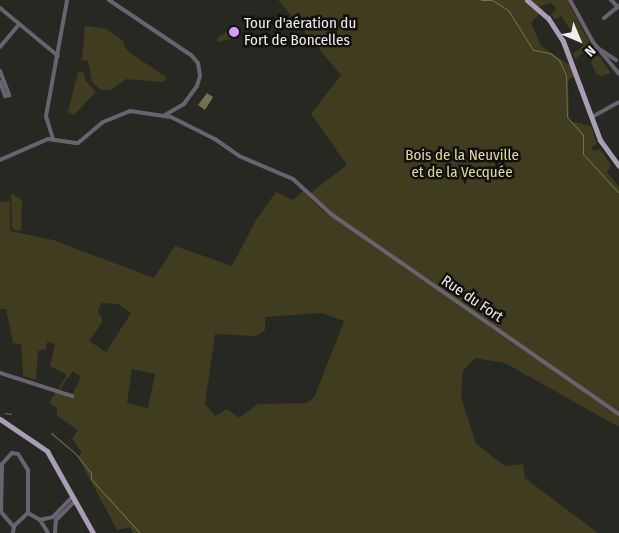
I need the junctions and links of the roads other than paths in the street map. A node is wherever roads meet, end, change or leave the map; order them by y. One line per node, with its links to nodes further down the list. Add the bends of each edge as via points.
1 (67, 0): 10 (street)
2 (109, 0): 20 (street, via 196,60 200,70 198,83)
3 (528, 0): 22 (main road, via 548,18 564,41)
4 (570, 0): 12 (street)
5 (611, 0): 6 (street)
6 (619, 6): 8 (street)
7 (0, 8): 9 (street)
8 (604, 18)
9 (19, 24): 11 (street); 13 (street)
10 (59, 46): 13 (street); 14 (street)
11 (0, 47)
12 (596, 47): 15 (street); 17 (street)
13 (52, 51): 14 (street)
14 (58, 56): 24 (street, via 46,116)
15 (616, 60)
16 (0, 71): 18 (street, via 9,94 5,96)
17 (619, 74)
18 (0, 82)
19 (619, 102): 22 (street)
20 (176, 110): 21 (street); 23 (street)
21 (165, 115): 23 (street, Rue du Fort); 26 (street, Rue du Fort, via 133,111 103,122 78,143 66,144)
22 (592, 117): 28 (main road, via 603,146)
23 (177, 120): 31 (street, Rue du Fort, via 215,139 239,156 293,179 314,201)
24 (49, 133): 25 (street); 26 (street)
25 (47, 139): 26 (street, Rue du Fort); 27 (street)
26 (52, 139)
27 (0, 160)
28 (619, 166)
29 (0, 373): 30 (street)
30 (72, 396)
31 (619, 414)
32 (0, 419): 33 (main road, via 45,449)
33 (74, 499): 36 (street); 38 (street); 43 (main road)
34 (28, 513): 35 (street, via 28,470 18,454 12,453 2,466); 37 (street); 39 (street)
35 (1, 516): 39 (street)
36 (49, 518): 37 (street); 38 (street)
37 (40, 520): 41 (street)
38 (55, 523): 42 (street)
39 (14, 527): 40 (street)
40 (13, 533)
41 (48, 533)
42 (55, 533)
43 (93, 533)

